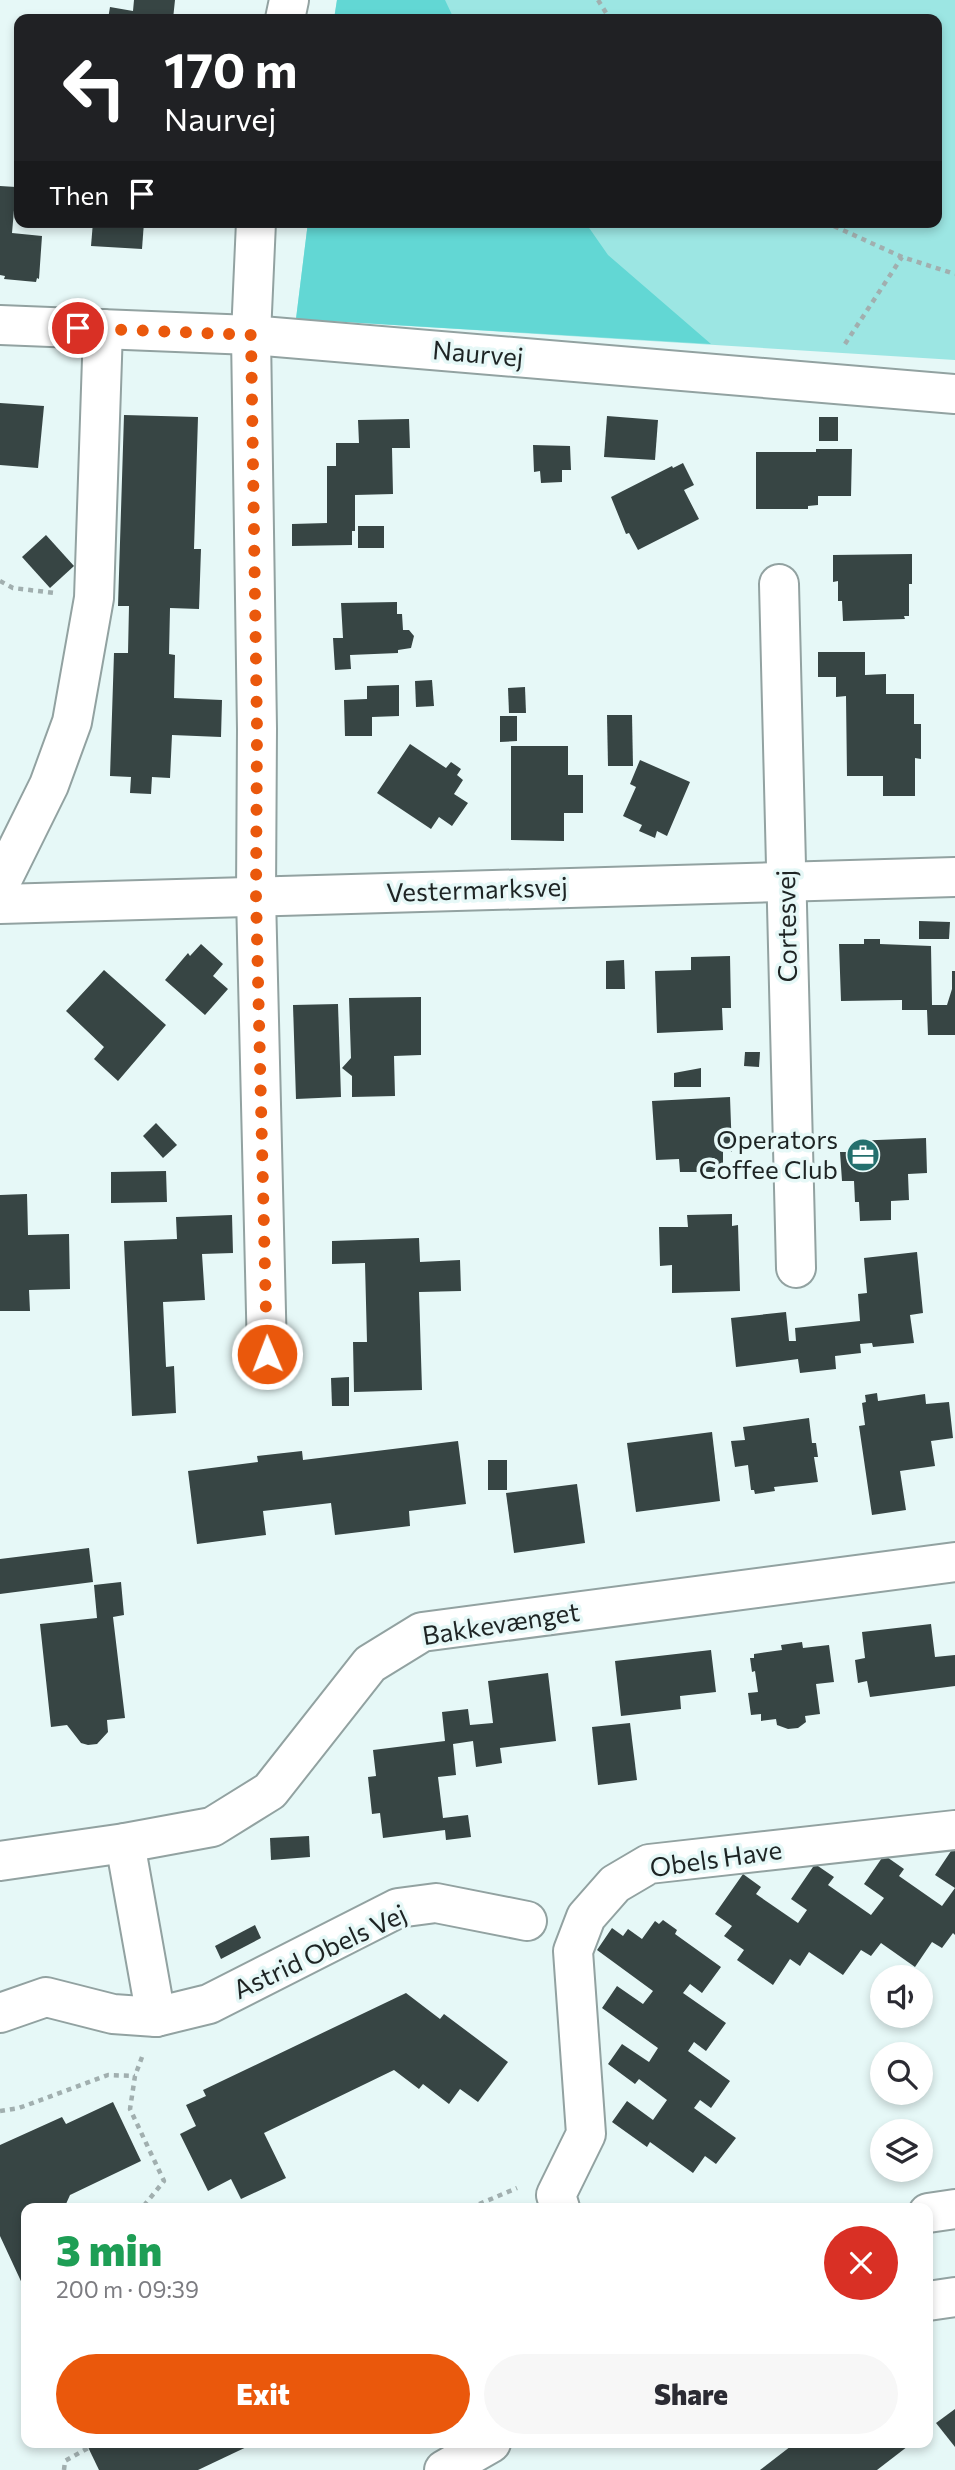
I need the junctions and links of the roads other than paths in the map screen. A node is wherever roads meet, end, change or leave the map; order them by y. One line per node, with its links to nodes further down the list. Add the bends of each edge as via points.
1 (256, 228): 4 (street)
2 (0, 325): 3 (street, Naurvej)
3 (103, 329): 4 (street, Naurvej); 9 (street, via 94,598 72,722 48,785)
4 (251, 335): 5 (street, Naurvej); 10 (street)
5 (955, 394)
6 (779, 584): 8 (street, Cortesvej)
7 (955, 877): 8 (street, Vestermarksvej)
8 (786, 882): 10 (street, Vestermarksvej); 12 (street, Cortesvej)
9 (0, 884)
10 (256, 896): 11 (street, Vestermarksvej); 13 (street)
11 (0, 904)
12 (796, 1268)
13 (267, 1354)
14 (955, 1562): 16 (street, Bakkevænget, via 422,1632 370,1664 271,1791 212,1827)
15 (955, 1830): 21 (street, Obels Have, via 649,1864 615,1884 586,1917 573,1951 586,2134)
16 (125, 1843): 17 (street, Bakkevænget); 20 (street)
17 (0, 1861)
18 (527, 1921): 20 (street, Astrid Obels Vej, via 436,1903 398,1909 209,2004)
19 (0, 2013): 20 (street, Astrid Obels Vej, via 46,1997 113,2014)
20 (156, 2017)
21 (558, 2202)
22 (955, 2209): 23 (street)
23 (933, 2212)
24 (955, 2297): 25 (street)
25 (933, 2300)

